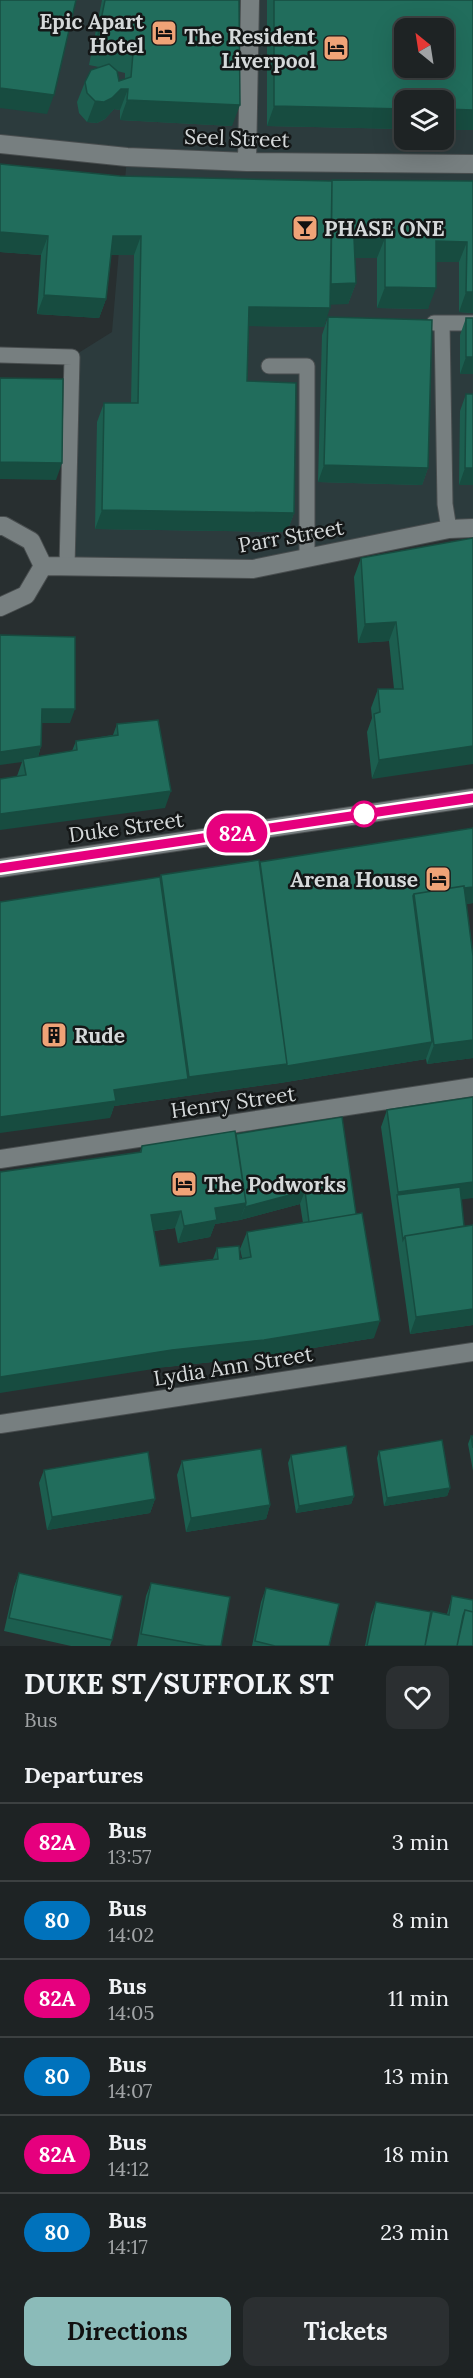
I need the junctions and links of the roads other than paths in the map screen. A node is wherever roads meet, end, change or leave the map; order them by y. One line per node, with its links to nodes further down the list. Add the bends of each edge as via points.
1 (250, 0): 3 (street)
2 (0, 144): 3 (street, Seel Street, via 127,157)
3 (247, 162): 4 (street, Seel Street)
4 (473, 164)
5 (418, 323): 6 (lane)
6 (442, 323): 7 (lane); 12 (lane, via 445,504)
7 (473, 323)
8 (0, 355): 15 (lane, via 72,357)
9 (269, 366): 13 (lane, via 307,366)
10 (0, 526): 14 (street, via 31,541)
11 (473, 528): 12 (street, Parr Street)
12 (449, 529): 13 (street, Parr Street)
13 (307, 557): 15 (street, Parr Street, via 253,569)
14 (43, 566): 15 (street, Parr Street); 16 (street, via 26,595)
15 (67, 567)
16 (0, 607)
17 (473, 798): 18 (street, Duke Street)
18 (0, 868)
19 (473, 1087): 20 (street, Henry Street)
20 (0, 1159)
21 (473, 1352): 22 (street, Lydia Ann Street)
22 (0, 1424)

